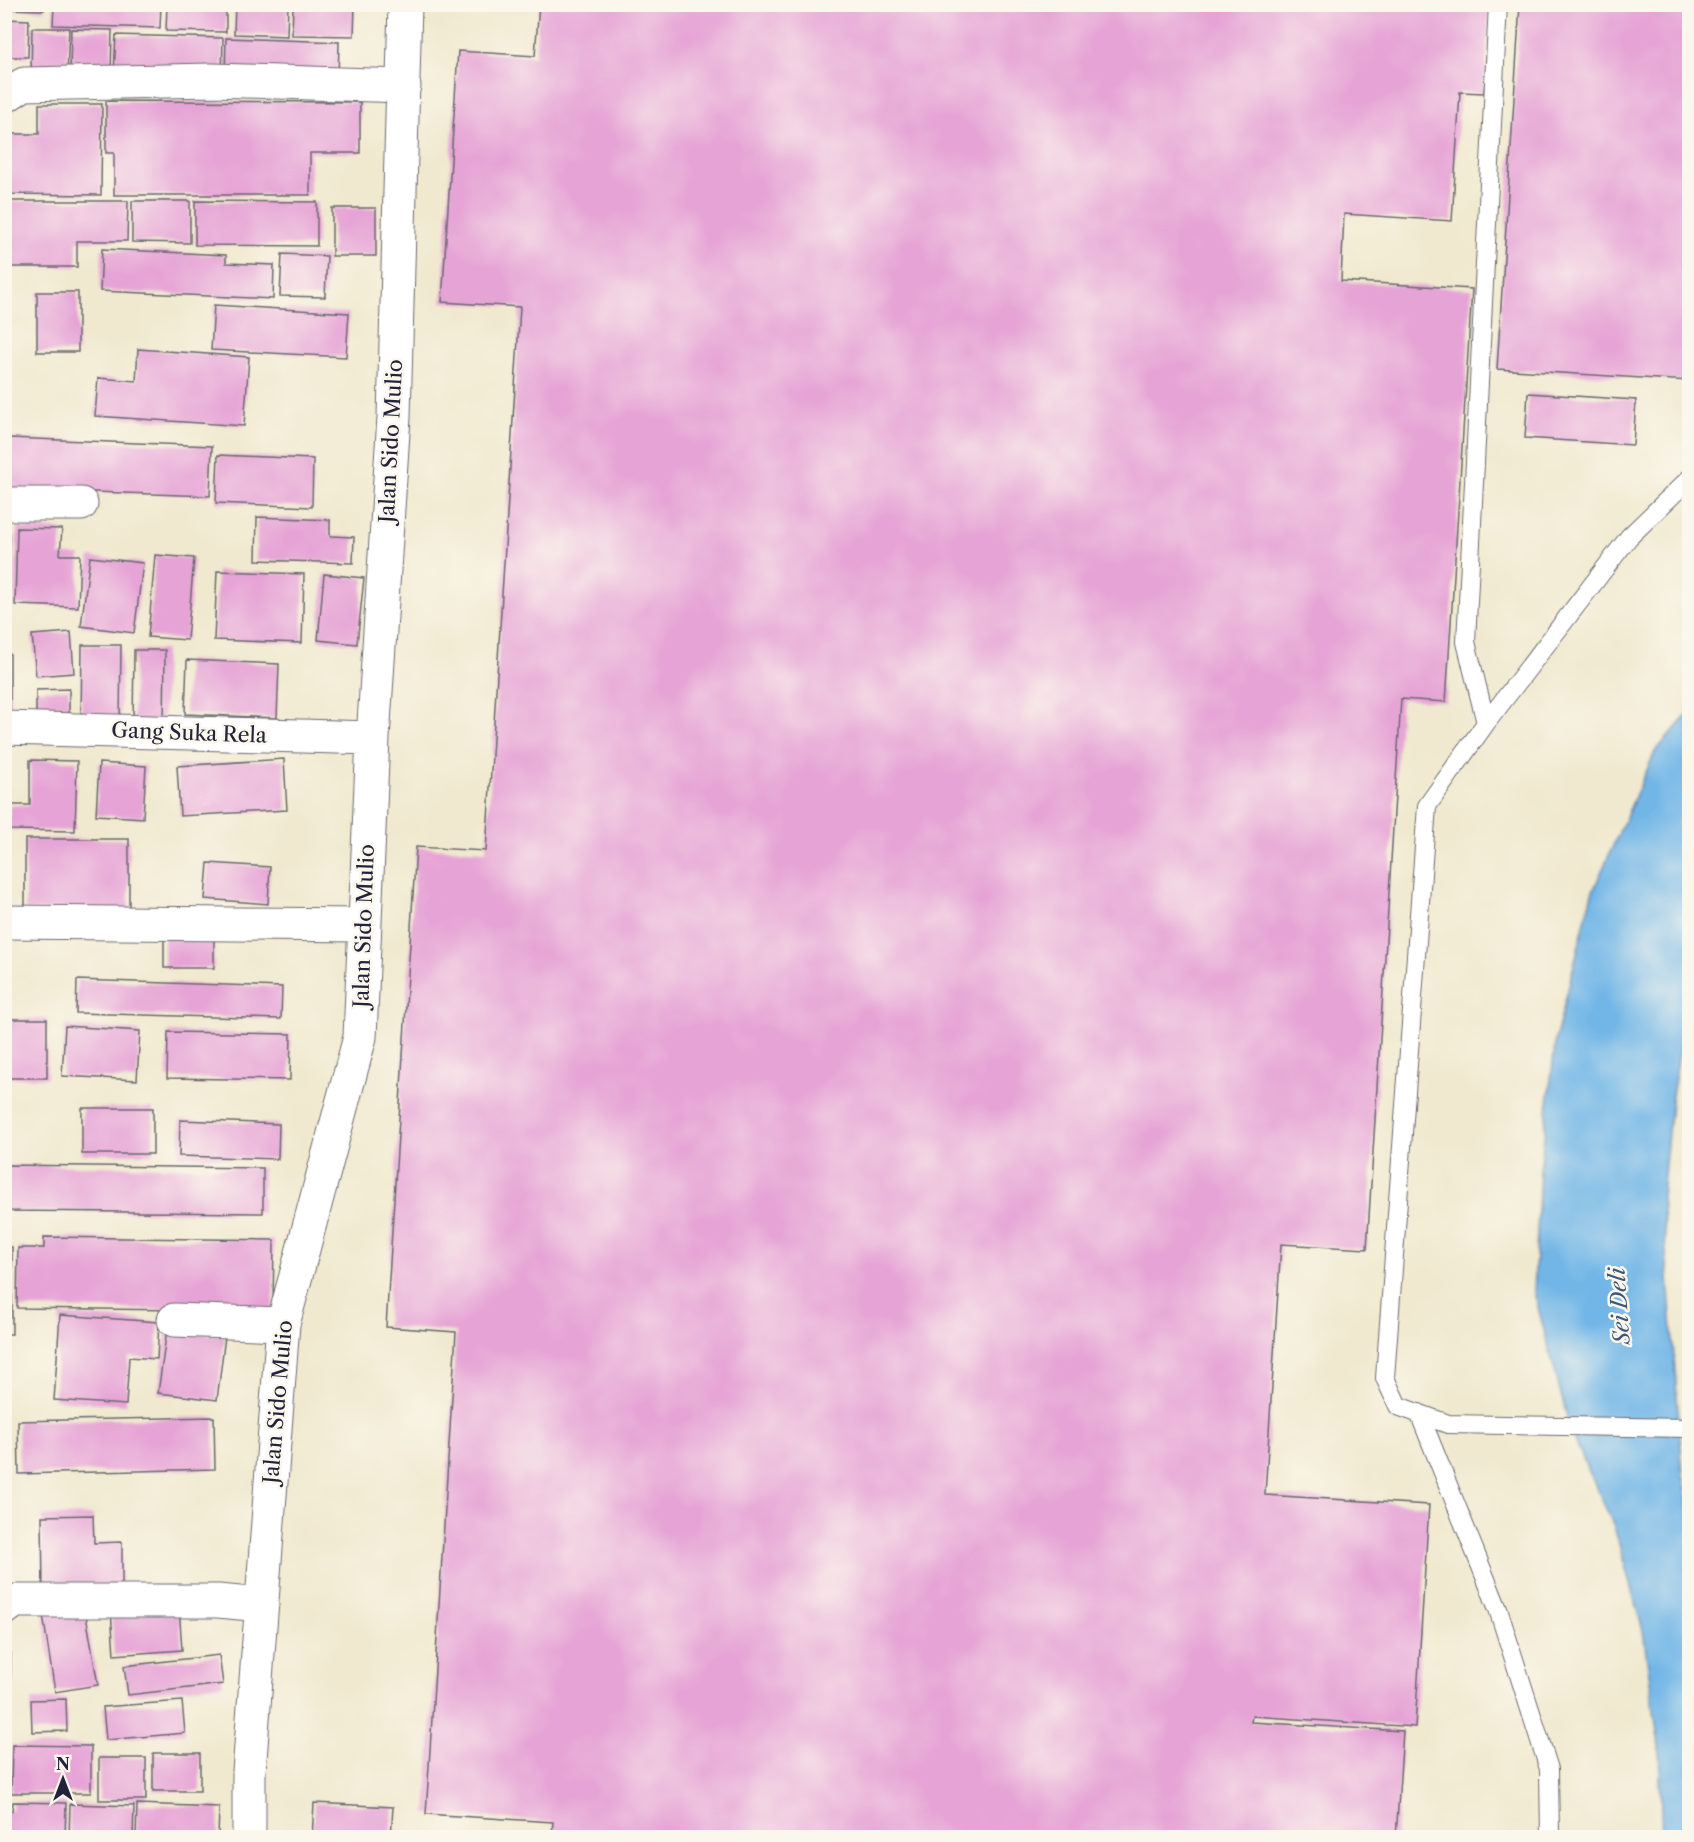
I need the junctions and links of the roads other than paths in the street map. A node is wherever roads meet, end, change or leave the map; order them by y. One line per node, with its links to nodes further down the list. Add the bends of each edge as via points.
1 (405, 4): 3 (street, Jalan Sido Mulio)
2 (1498, 4): 8 (lane, via 1466,642)
3 (404, 86): 4 (street, via 212,80 24,84); 10 (street, Jalan Sido Mulio, via 394,417)
4 (4, 97)
5 (1689, 478): 8 (lane, via 1629,537)
6 (4, 504): 7 (street)
7 (81, 504)
8 (1486, 723): 15 (lane, via 1427,806 1385,1378 1398,1406)
9 (4, 728): 10 (street, Gang Suka Rela)
10 (373, 738): 12 (street, Jalan Sido Mulio)
11 (4, 922): 12 (street)
12 (364, 925): 14 (street, Jalan Sido Mulio, via 360,1037)
13 (174, 1320): 14 (street)
14 (282, 1324): 17 (street, Jalan Sido Mulio)
15 (1419, 1413): 16 (lane, via 1448,1424); 20 (lane, via 1498,1609 1542,1748 1548,1769)
16 (1689, 1428)
17 (262, 1605): 18 (street, via 218,1601 15,1601); 19 (street, Jalan Sido Mulio, via 249,1772)
18 (4, 1609)
19 (249, 1838)
20 (1550, 1838)

